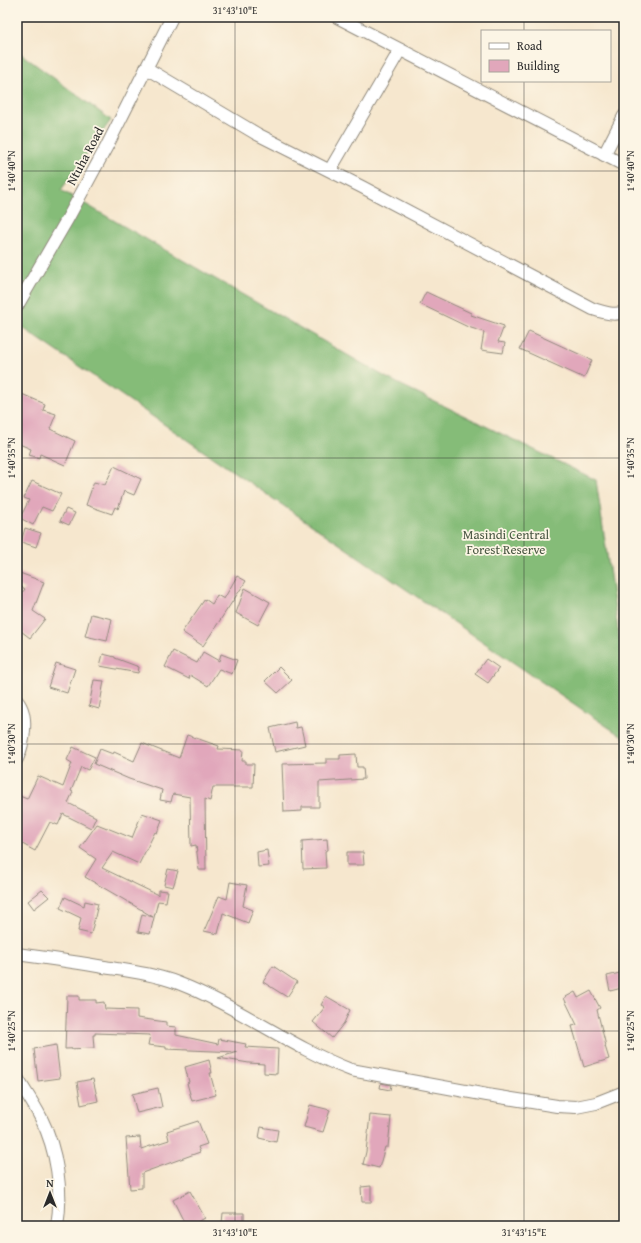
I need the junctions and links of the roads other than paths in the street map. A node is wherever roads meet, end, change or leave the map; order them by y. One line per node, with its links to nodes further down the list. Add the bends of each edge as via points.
1 (172, 17): 4 (street, Ntuha Road)
2 (337, 17): 3 (street)
3 (400, 50): 6 (street); 8 (street)
4 (146, 68): 8 (street, via 257,134); 9 (street, Ntuha Road, via 82,192)
5 (624, 116): 6 (street)
6 (604, 155): 7 (street)
7 (624, 165)
8 (330, 170): 10 (street, via 593,309 606,313)
9 (17, 306)
10 (624, 312)
11 (17, 701): 12 (street, via 23,712 24,736)
12 (17, 759)
13 (17, 954): 15 (street, via 146,973 176,982 203,993 324,1059 351,1070 557,1106 576,1107 596,1103)
14 (17, 1078): 16 (street, via 40,1116 51,1143 57,1169)
15 (624, 1092)
16 (57, 1226)

